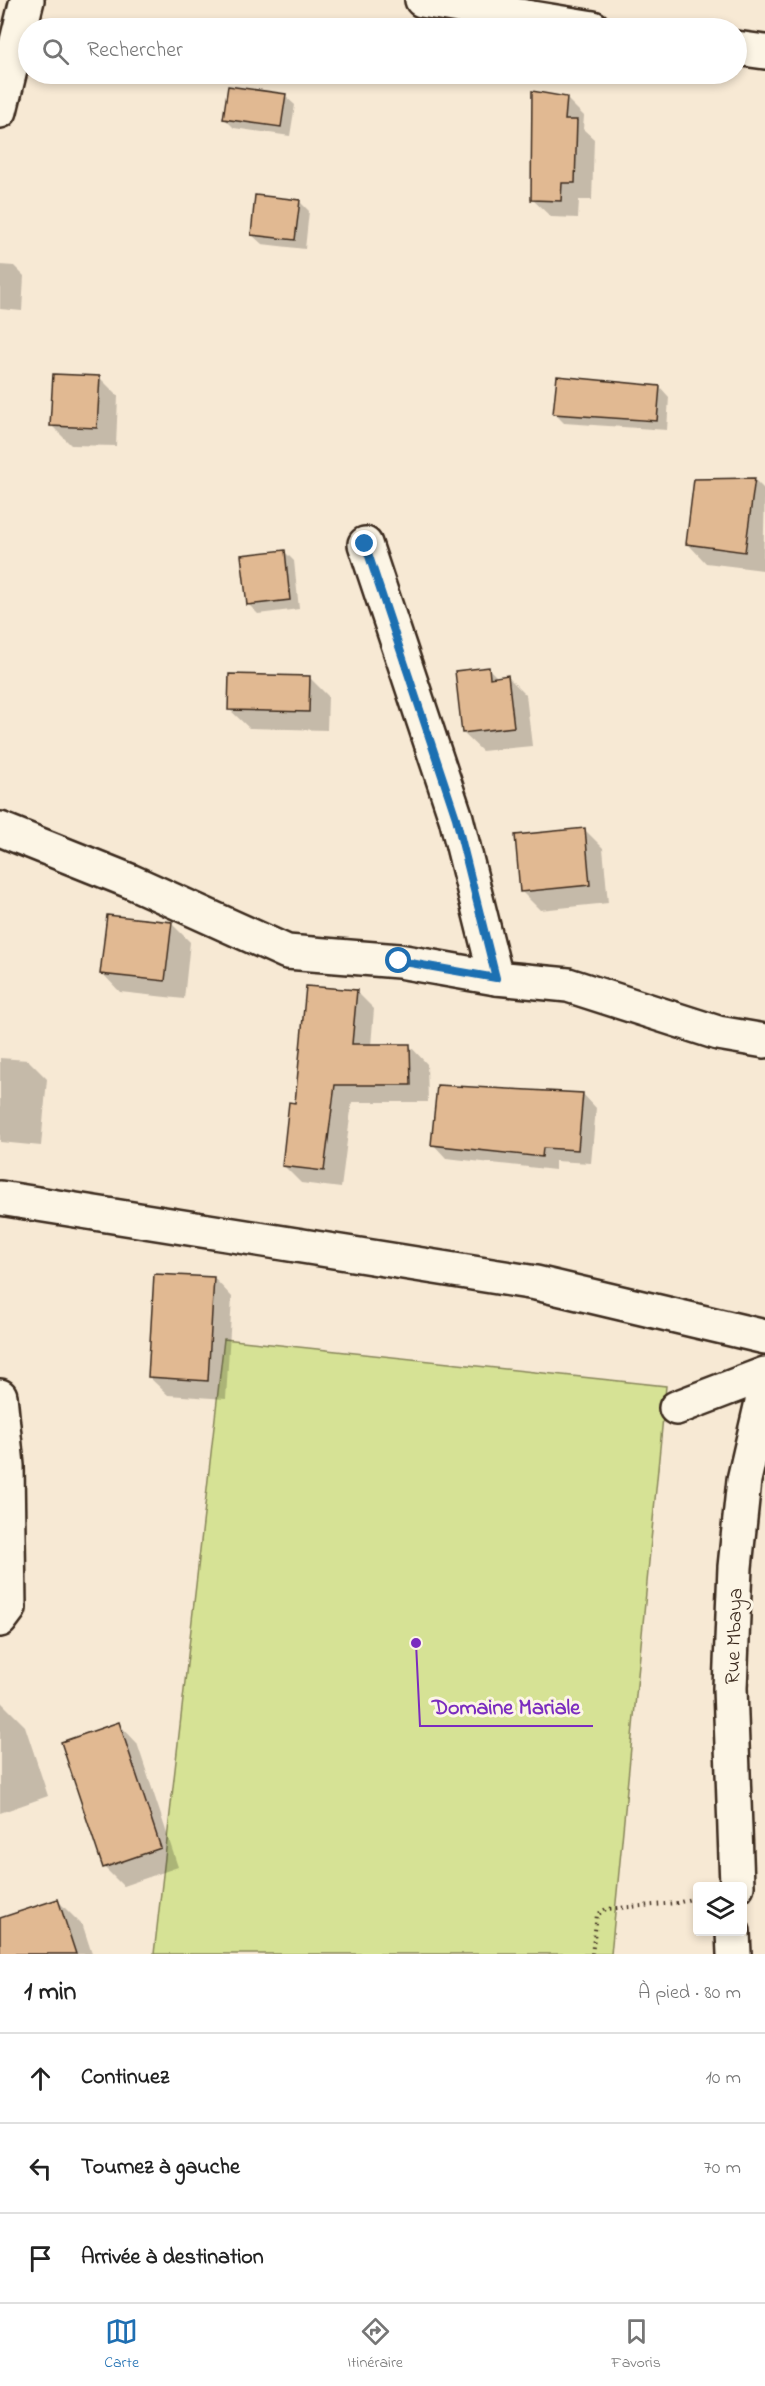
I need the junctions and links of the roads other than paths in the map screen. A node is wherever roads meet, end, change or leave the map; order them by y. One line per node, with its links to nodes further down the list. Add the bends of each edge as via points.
1 (27, 0): 3 (street)
2 (422, 0): 4 (street)
3 (23, 18)
4 (532, 18)
5 (18, 37): 8 (street)
6 (747, 50): 7 (street)
7 (765, 52)
8 (0, 111)
9 (365, 544): 11 (street, via 456,818)
10 (0, 829): 11 (street, via 130,881 287,952 399,961)
11 (496, 978): 12 (street, via 568,985 718,1033)
12 (765, 1041)
13 (0, 1198): 14 (street, via 536,1283)
14 (765, 1337)
15 (765, 1374): 18 (street)
16 (765, 1389): 20 (street, Rue Mbaya, via 744,1480 735,1567 730,1688)
17 (0, 1396): 19 (street, via 7,1466 9,1608)
18 (676, 1408)
19 (0, 1620)
20 (737, 1882)
21 (733, 1936): 22 (street)
22 (734, 1954)

